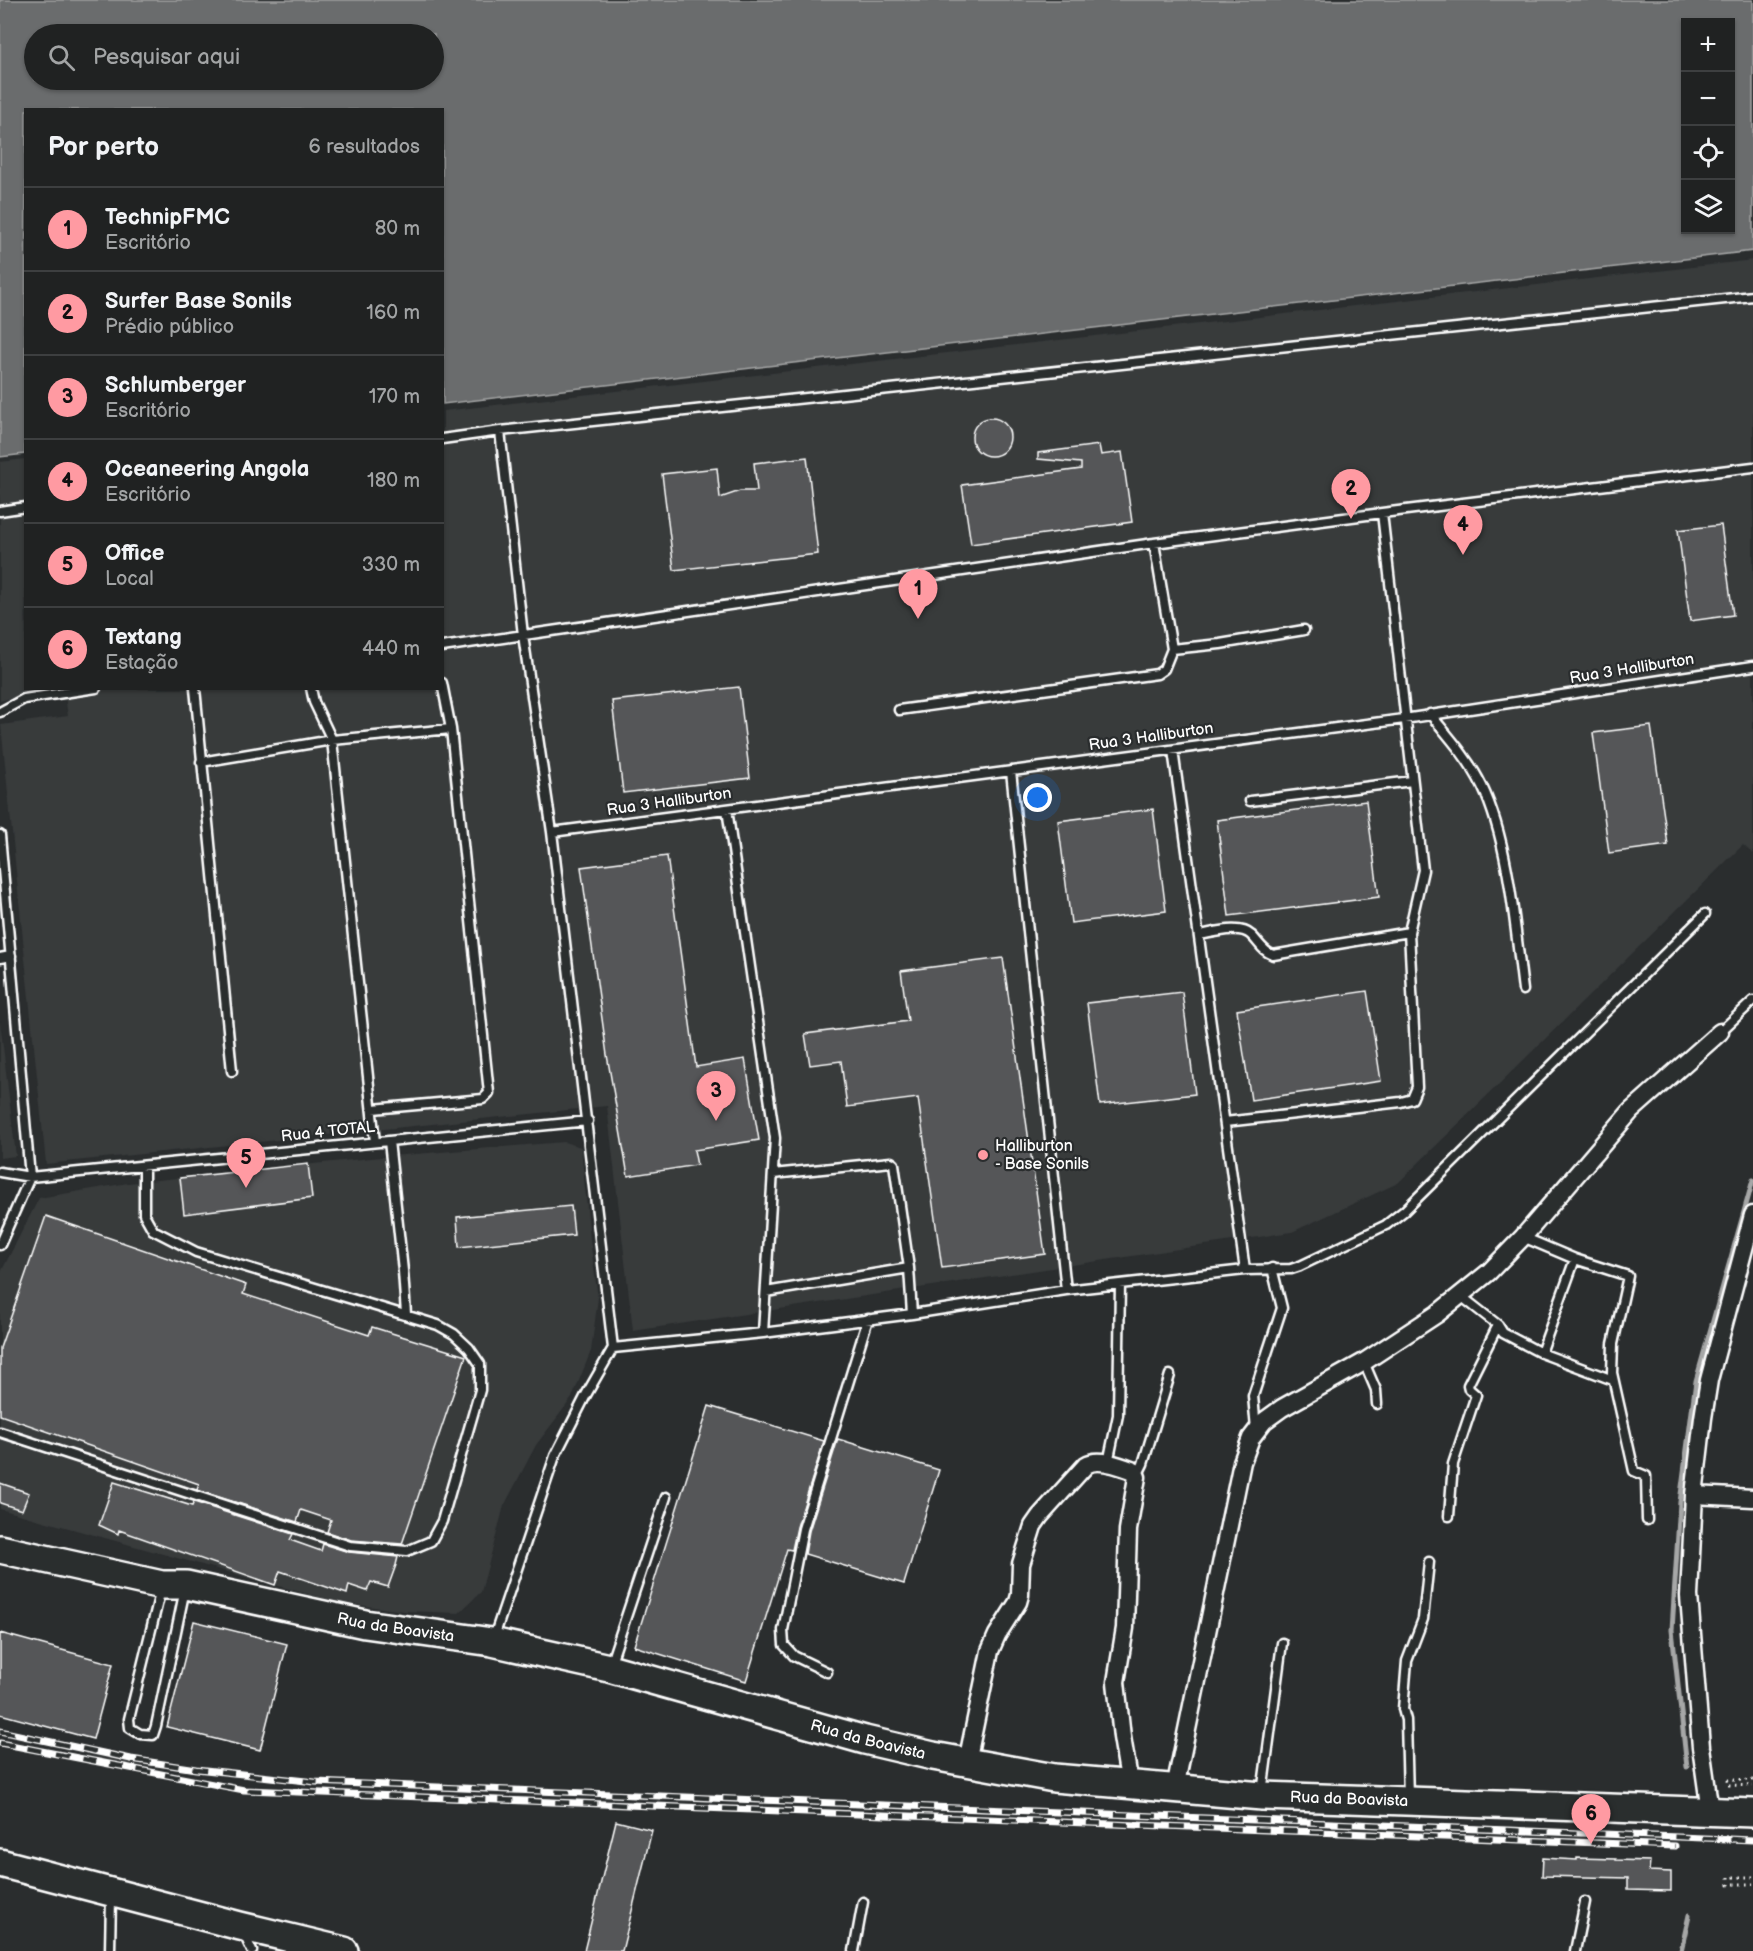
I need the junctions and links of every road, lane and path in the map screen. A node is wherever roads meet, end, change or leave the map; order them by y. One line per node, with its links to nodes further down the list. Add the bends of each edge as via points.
1 (1753, 296): 2 (lane)
2 (500, 431): 3 (lane); 10 (lane)
3 (444, 439)
4 (1753, 467): 7 (lane)
5 (24, 507): 6 (lane)
6 (0, 511)
7 (1382, 513): 8 (lane); 22 (lane)
8 (1154, 543): 10 (lane); 12 (lane)
9 (1304, 630): 12 (lane)
10 (523, 634): 11 (lane); 31 (lane)
11 (444, 646)
12 (1172, 649): 19 (lane, via 1164,669 1157,674)
13 (1753, 666): 21 (lane, Rua 3 Halliburton)
14 (64, 690): 18 (lane)
15 (195, 690): 26 (lane)
16 (311, 690): 24 (lane)
17 (443, 690): 23 (lane)
18 (48, 691): 20 (lane)
19 (899, 710)
20 (0, 712)
21 (1430, 714): 22 (lane, Rua 3 Halliburton); 38 (lane, via 1464,755 1482,786 1496,824)
22 (1404, 719): 25 (lane, Rua 3 Halliburton); 28 (lane)
23 (451, 729): 24 (lane); 42 (lane, via 489,1093 483,1099)
24 (332, 740): 26 (lane); 42 (lane)
25 (1173, 750): 27 (lane, Rua 3 Halliburton); 35 (lane)
26 (201, 762): 41 (lane)
27 (1011, 771): 30 (lane, Rua 3 Halliburton); 59 (lane)
28 (1412, 781): 29 (lane); 34 (lane, via 1422,870)
29 (1250, 801)
30 (727, 809): 31 (lane, Rua 3 Halliburton); 49 (lane, via 775,1138)
31 (552, 832): 43 (lane)
32 (0, 835): 36 (lane)
33 (1705, 914): 56 (lane, via 1404,1211 1386,1225 1300,1266)
34 (1409, 932): 35 (lane, via 1272,955 1242,930); 44 (lane, via 1417,1087 1412,1099)
35 (1199, 935): 44 (lane)
36 (10, 956): 37 (lane); 50 (lane)
37 (0, 958)
38 (1523, 990)
39 (1753, 1001): 40 (lane)
40 (1720, 1032): 52 (street, via 1631,1111)
41 (232, 1071)
42 (373, 1109): 46 (lane)
43 (588, 1121): 45 (lane, Rua 4 TOTAL); 67 (lane)
44 (1225, 1122): 57 (lane)
45 (389, 1141): 46 (lane, Rua 4 TOTAL); 62 (lane)
46 (375, 1142): 47 (lane, Rua 4 TOTAL)
47 (144, 1166): 50 (lane, Rua 4 TOTAL); 62 (lane, via 144,1214 153,1230 196,1252)
48 (0, 1172): 50 (lane, Rua 4 TOTAL)
49 (773, 1174): 55 (lane, via 894,1164); 60 (lane)
50 (30, 1177): 53 (lane)
51 (1753, 1215): 77 (street, via 1709,1380)
52 (1523, 1237): 54 (lane); 61 (street)
53 (0, 1245)
54 (1575, 1259): 68 (lane); 71 (lane, via 1628,1276 1612,1344)
55 (909, 1268): 60 (lane); 63 (lane)
56 (1272, 1268): 57 (lane); 74 (lane, via 1282,1308 1253,1396)
57 (1245, 1270): 58 (lane)
58 (1120, 1284): 59 (lane); 75 (lane, via 1118,1414)
59 (1066, 1290): 63 (lane)
60 (766, 1292): 66 (lane)
61 (1461, 1296): 65 (lane); 69 (street)
62 (405, 1314): 73 (lane, via 454,1334 480,1364 480,1390 442,1521 431,1541 407,1551 350,1546)
63 (912, 1314): 64 (lane)
64 (868, 1319): 66 (lane); 88 (lane, via 803,1528 783,1630 784,1645 794,1656)
65 (1498, 1325): 68 (lane, via 1503,1332); 80 (lane, via 1468,1385 1476,1395 1453,1464)
66 (763, 1333): 67 (lane)
67 (613, 1348): 85 (lane, via 555,1456)
68 (1541, 1353): 71 (lane)
69 (1364, 1362): 72 (lane, via 1376,1390); 74 (street, via 1282,1407)
70 (1170, 1375): 76 (lane)
71 (1613, 1380): 81 (lane, via 1634,1471 1646,1476)
72 (1377, 1404)
73 (0, 1432)
74 (1256, 1432): 93 (street, via 1242,1461)
75 (1108, 1463): 76 (street, via 1134,1471); 89 (street, via 1086,1465 1033,1526 1021,1564 1018,1602 990,1651)
76 (1137, 1477): 91 (street, via 1128,1530 1125,1628 1116,1682)
77 (1694, 1495): 79 (street); 96 (street, via 1690,1618)
78 (666, 1497): 87 (lane)
79 (1753, 1498)
80 (1449, 1516)
81 (1647, 1520)
82 (0, 1549): 84 (main road, Rua da Boavista)
83 (1430, 1562): 95 (lane, via 1423,1619 1406,1671 1403,1709)
84 (174, 1585): 84 (lane, via 129,1719 129,1728 140,1734 153,1735 156,1726); 85 (main road, Rua da Boavista, via 365,1624)
85 (492, 1642): 87 (main road, Rua da Boavista)
86 (1282, 1643): 94 (lane)
87 (609, 1668): 89 (main road, Rua da Boavista, via 865,1740)
88 (827, 1672)
89 (967, 1762): 91 (main road, Rua da Boavista, via 1054,1778)
90 (1753, 1780): 92 (path, via 1728,1779 1729,1785)
91 (1130, 1785): 93 (main road, Rua da Boavista)
92 (1753, 1786)
93 (1175, 1788): 94 (main road, Rua da Boavista)
94 (1262, 1796): 95 (main road, Rua da Boavista)
95 (1408, 1802): 96 (main road, Rua da Boavista)
96 (1710, 1811): 97 (main road, Rua da Boavista)
97 (1753, 1813)
98 (0, 1863): 101 (main road)
99 (1753, 1877): 100 (path, via 1729,1877 1729,1884)
100 (1753, 1884)
101 (111, 1892): 104 (main road); 105 (lane)
102 (863, 1902): 108 (lane)
103 (1585, 1902): 109 (lane)
104 (240, 1926): 106 (lane); 107 (main road)
105 (110, 1951)
106 (252, 1951)
107 (344, 1951)
108 (854, 1951)
109 (1575, 1951)

